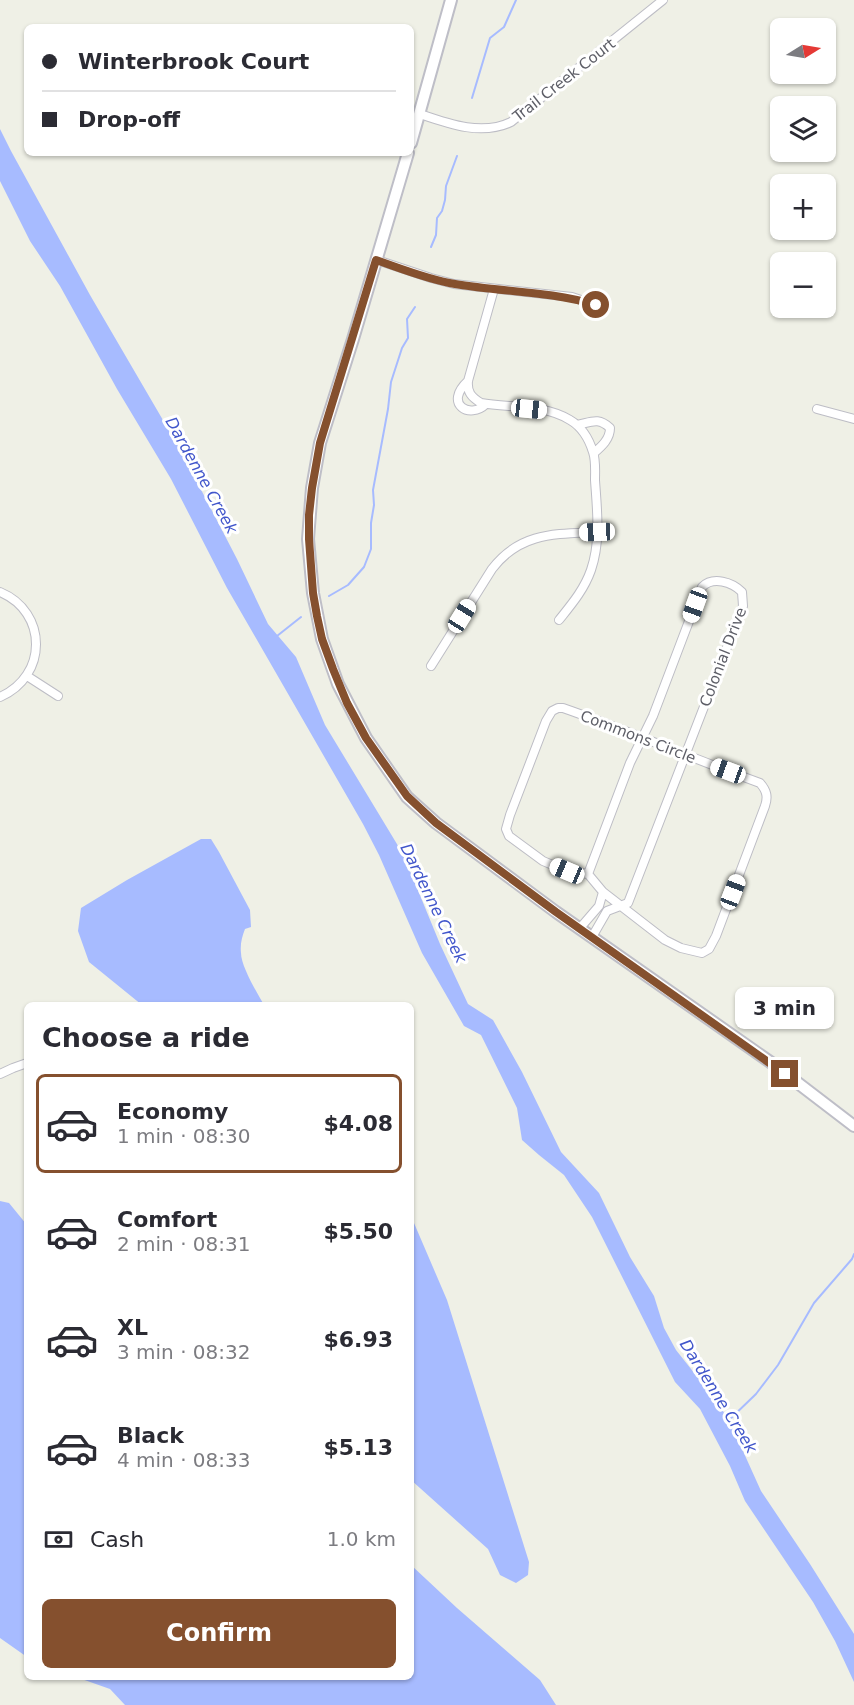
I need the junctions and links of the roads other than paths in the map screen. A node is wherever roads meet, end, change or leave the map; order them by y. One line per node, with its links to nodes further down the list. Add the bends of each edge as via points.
1 (451, 0): 3 (main road)
2 (663, 0): 3 (street, Trail Creek Court, via 501,127 464,127)
3 (420, 114): 4 (main road)
4 (414, 133)
5 (407, 156): 6 (main road)
6 (376, 260): 7 (street, via 454,284); 27 (main road, via 320,443 312,488 309,539 322,639 338,684 366,738 407,796 436,823)
7 (494, 289): 8 (street, via 572,297); 9 (street)
8 (596, 305)
9 (468, 381): 10 (street, via 472,397); 10 (street, via 457,395 458,403 472,411)
10 (486, 404): 13 (street, via 549,411)
11 (817, 409): 12 (street)
12 (854, 418)
13 (577, 425): 14 (street, via 586,434); 14 (street, via 599,420 610,428 610,435)
14 (594, 453): 15 (street)
15 (597, 532): 17 (street, via 590,572); 18 (street, via 540,536 510,552 492,569)
16 (0, 592): 19 (street, via 23,608 33,627 35,656)
17 (559, 620)
18 (431, 666)
19 (27, 676): 20 (street); 21 (street)
20 (58, 696)
21 (0, 697)
22 (643, 737): 23 (street, Commons Circle); 23 (street, Colonial Drive, via 702,587 720,580 738,588 743,606); 24 (street, Colonial Drive); 24 (street, Commons Circle, via 562,708 552,711 542,732 506,829 508,836 543,861)
23 (685, 756): 26 (street, Colonial Drive, via 628,903); 26 (street, Commons Circle, via 760,783 767,800 716,936 709,949 694,951 663,939)
24 (588, 874): 25 (street, Commons Circle)
25 (603, 892): 26 (street, Commons Circle); 27 (street, via 599,906)
26 (621, 907): 28 (street, Colonial Drive, via 607,911)
27 (580, 928): 28 (main road)
28 (592, 937): 31 (main road)
29 (24, 1065): 30 (street)
30 (0, 1074)
31 (853, 1122)

